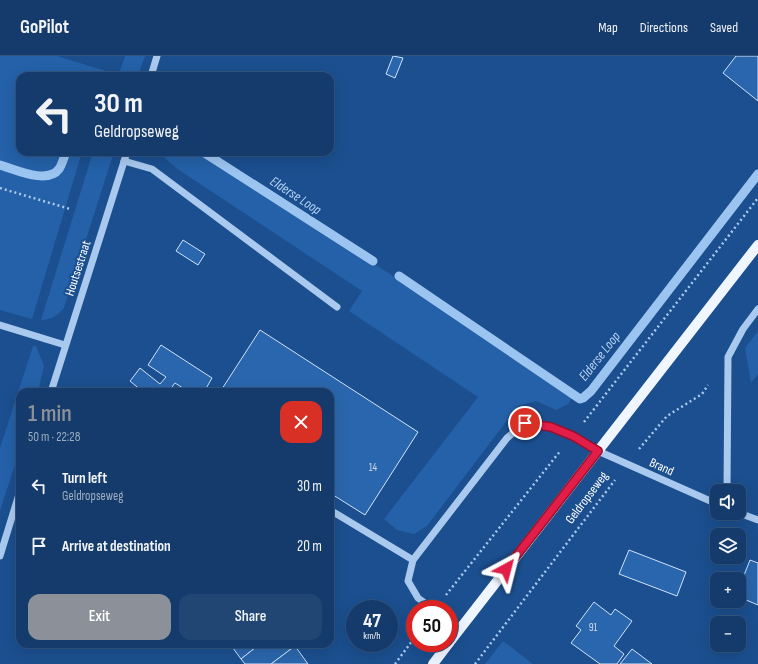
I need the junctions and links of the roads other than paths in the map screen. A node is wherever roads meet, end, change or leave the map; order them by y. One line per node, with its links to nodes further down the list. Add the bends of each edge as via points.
1 (158, 56): 2 (street)
2 (152, 72)
3 (126, 156): 4 (street, Houtsestraat)
4 (124, 161): 6 (street, via 152,169); 9 (street, Houtsestraat)
5 (758, 245): 11 (main road, Geldropseweg)
6 (337, 307)
7 (758, 309): 12 (street, via 742,329 728,358)
8 (0, 325): 9 (street)
9 (65, 345): 10 (street, Houtsestraat)
10 (52, 388)
11 (598, 451): 13 (street, Brand); 19 (street, Geldropseweg, via 551,427 525,423 508,438); 21 (main road, Geldropseweg)
12 (727, 484)
13 (710, 501)
14 (16, 504): 18 (street)
15 (334, 512): 19 (street)
16 (746, 516): 17 (street)
17 (758, 520)
18 (0, 556)
19 (413, 560): 20 (street, Geldropseweg, via 408,581)
20 (421, 600)
21 (460, 628): 22 (main road, Geldropseweg)
22 (458, 631)
23 (442, 652): 24 (main road, Geldropseweg)
24 (433, 664)

